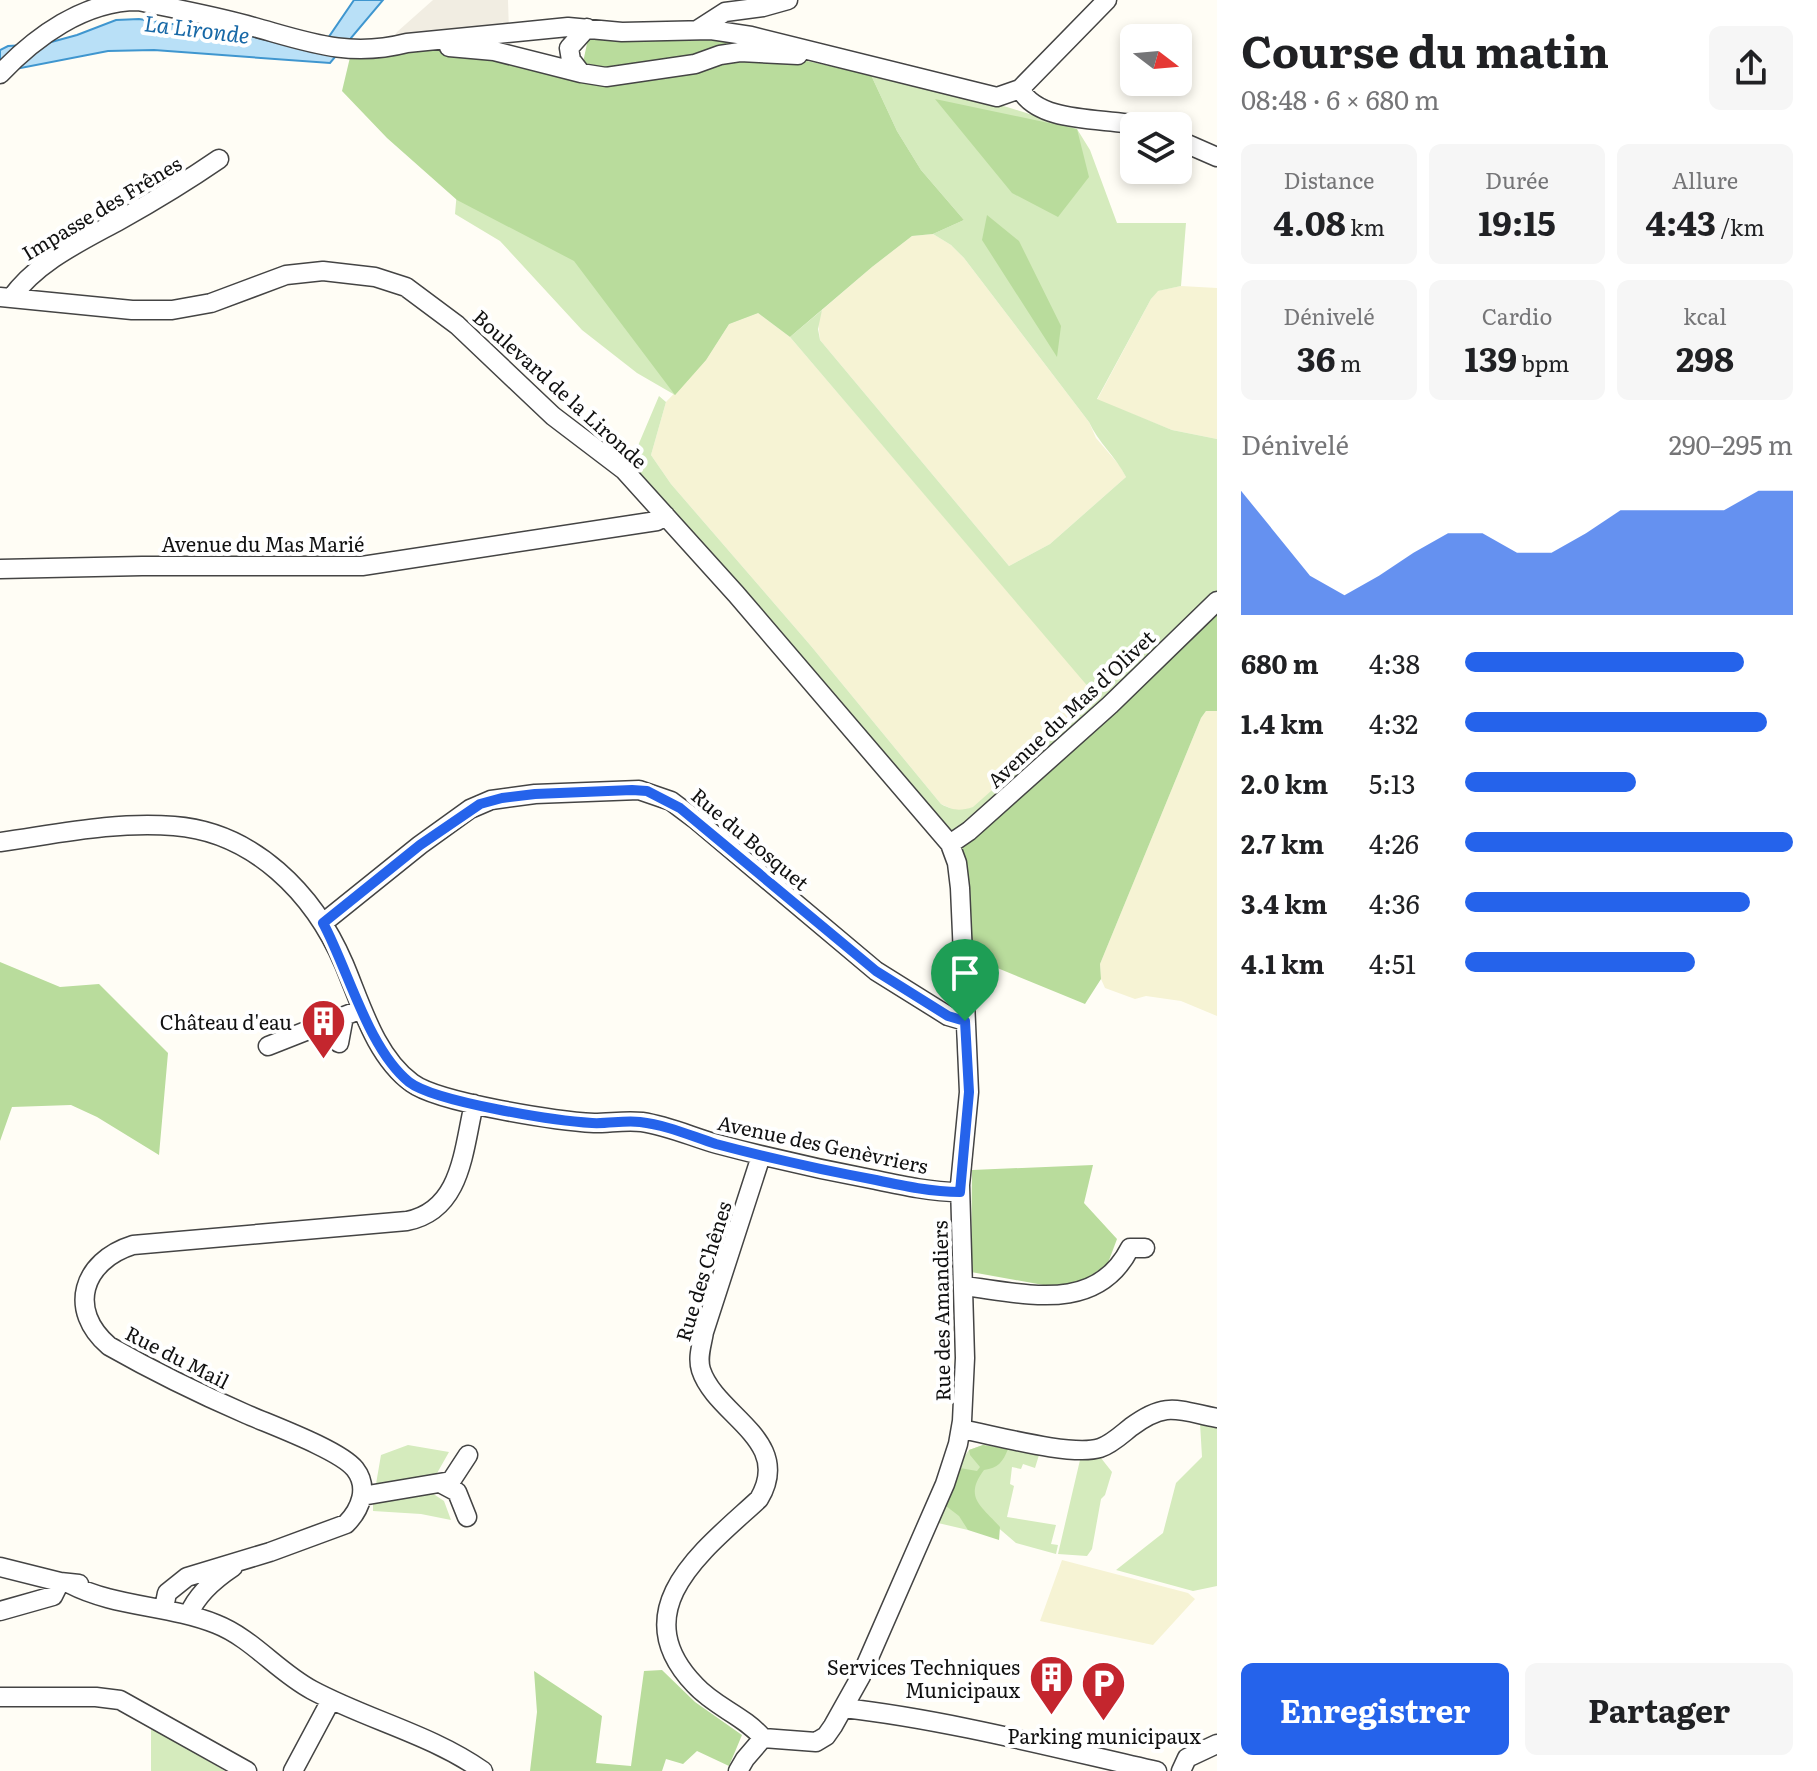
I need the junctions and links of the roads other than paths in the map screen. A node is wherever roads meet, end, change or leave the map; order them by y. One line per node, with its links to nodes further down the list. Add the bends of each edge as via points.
1 (788, 0): 6 (street, via 725,12)
2 (1107, 0): 11 (street)
3 (156, 2): 4 (street); 7 (street, via 308,44 352,49)
4 (102, 3): 10 (street, via 43,36)
5 (587, 28): 6 (street); 7 (street); 9 (street, via 569,48)
6 (697, 30): 8 (street, via 751,36)
7 (407, 43): 9 (street, via 494,51)
8 (825, 56): 9 (street, via 740,52 606,77); 11 (street, via 997,97)
9 (581, 73)
10 (0, 74)
11 (1020, 89): 12 (street, via 1033,106 1048,112)
12 (1120, 123)
13 (1192, 146): 14 (street)
14 (1217, 157)
15 (219, 159): 16 (street, Impasse des Frênes, via 50,260)
16 (6, 298): 17 (street, Boulevard de la Lironde, via 159,311 211,303 296,273 341,272 390,281 419,295 457,325 553,416 624,470)
17 (665, 515): 18 (street, Avenue du Mas Marié, via 657,521 575,535 362,566); 21 (street, Boulevard de la Lironde)
18 (0, 569)
19 (1217, 601): 21 (street, Avenue du Mas d'Olivet, via 1110,705)
20 (0, 842): 22 (street, Avenue des Genèvriers, via 90,828 173,826 200,831 273,866)
21 (950, 844): 25 (street, Rue des Amandiers, via 960,888)
22 (323, 923): 23 (street, Avenue des Genèvriers); 25 (street, Rue du Bosquet, via 480,804 535,794 647,791 695,819 876,971)
23 (362, 1009): 24 (street); 28 (street, Avenue des Genèvriers, via 379,1045 409,1082)
24 (344, 1016): 26 (street); 27 (street)
25 (965, 1021): 30 (street, Rue des Amandiers, via 969,1092)
26 (339, 1043)
27 (268, 1046)
28 (474, 1104): 29 (street, Avenue des Genèvriers, via 561,1119 655,1124); 37 (street, Rue du Mail, via 451,1192 423,1218 133,1245 100,1263 88,1284 87,1320 109,1346 349,1463 359,1476)
29 (761, 1156): 30 (street, Avenue des Genèvriers, via 920,1189); 48 (street, Rue des Chênes, via 699,1357 705,1377 766,1454 767,1484 759,1499 684,1572 670,1598 668,1626 674,1655 695,1686)
30 (960, 1192): 32 (street, Rue des Amandiers)
31 (1145, 1248): 32 (street, via 1130,1248 1121,1266 1092,1288 1060,1297)
32 (963, 1286): 34 (street, Rue des Amandiers)
33 (1217, 1418): 34 (street, via 1161,1409 1110,1443 1090,1449)
34 (961, 1429): 47 (street, Rue des Amandiers, via 945,1484)
35 (468, 1455): 36 (street, via 454,1478)
36 (442, 1484): 37 (street); 38 (street, via 457,1492)
37 (362, 1496): 39 (street, via 346,1524)
38 (467, 1517)
39 (242, 1561): 42 (street, via 187,1577 174,1585); 43 (street, via 217,1578)
40 (0, 1567): 41 (street)
41 (65, 1583): 42 (street, via 89,1583); 44 (street, via 53,1596)
42 (165, 1603): 43 (street)
43 (191, 1609): 46 (street)
44 (0, 1611)
45 (0, 1697): 52 (street, via 120,1700)
46 (327, 1697): 53 (street); 54 (street, via 422,1737)
47 (844, 1708): 48 (street, Rue des Amandiers, via 816,1742); 51 (street)
48 (763, 1738): 55 (street)
49 (1217, 1744): 50 (street)
50 (1184, 1764): 51 (street)
51 (1152, 1770)
52 (247, 1771)
53 (293, 1771)
54 (483, 1771)
55 (738, 1771)

